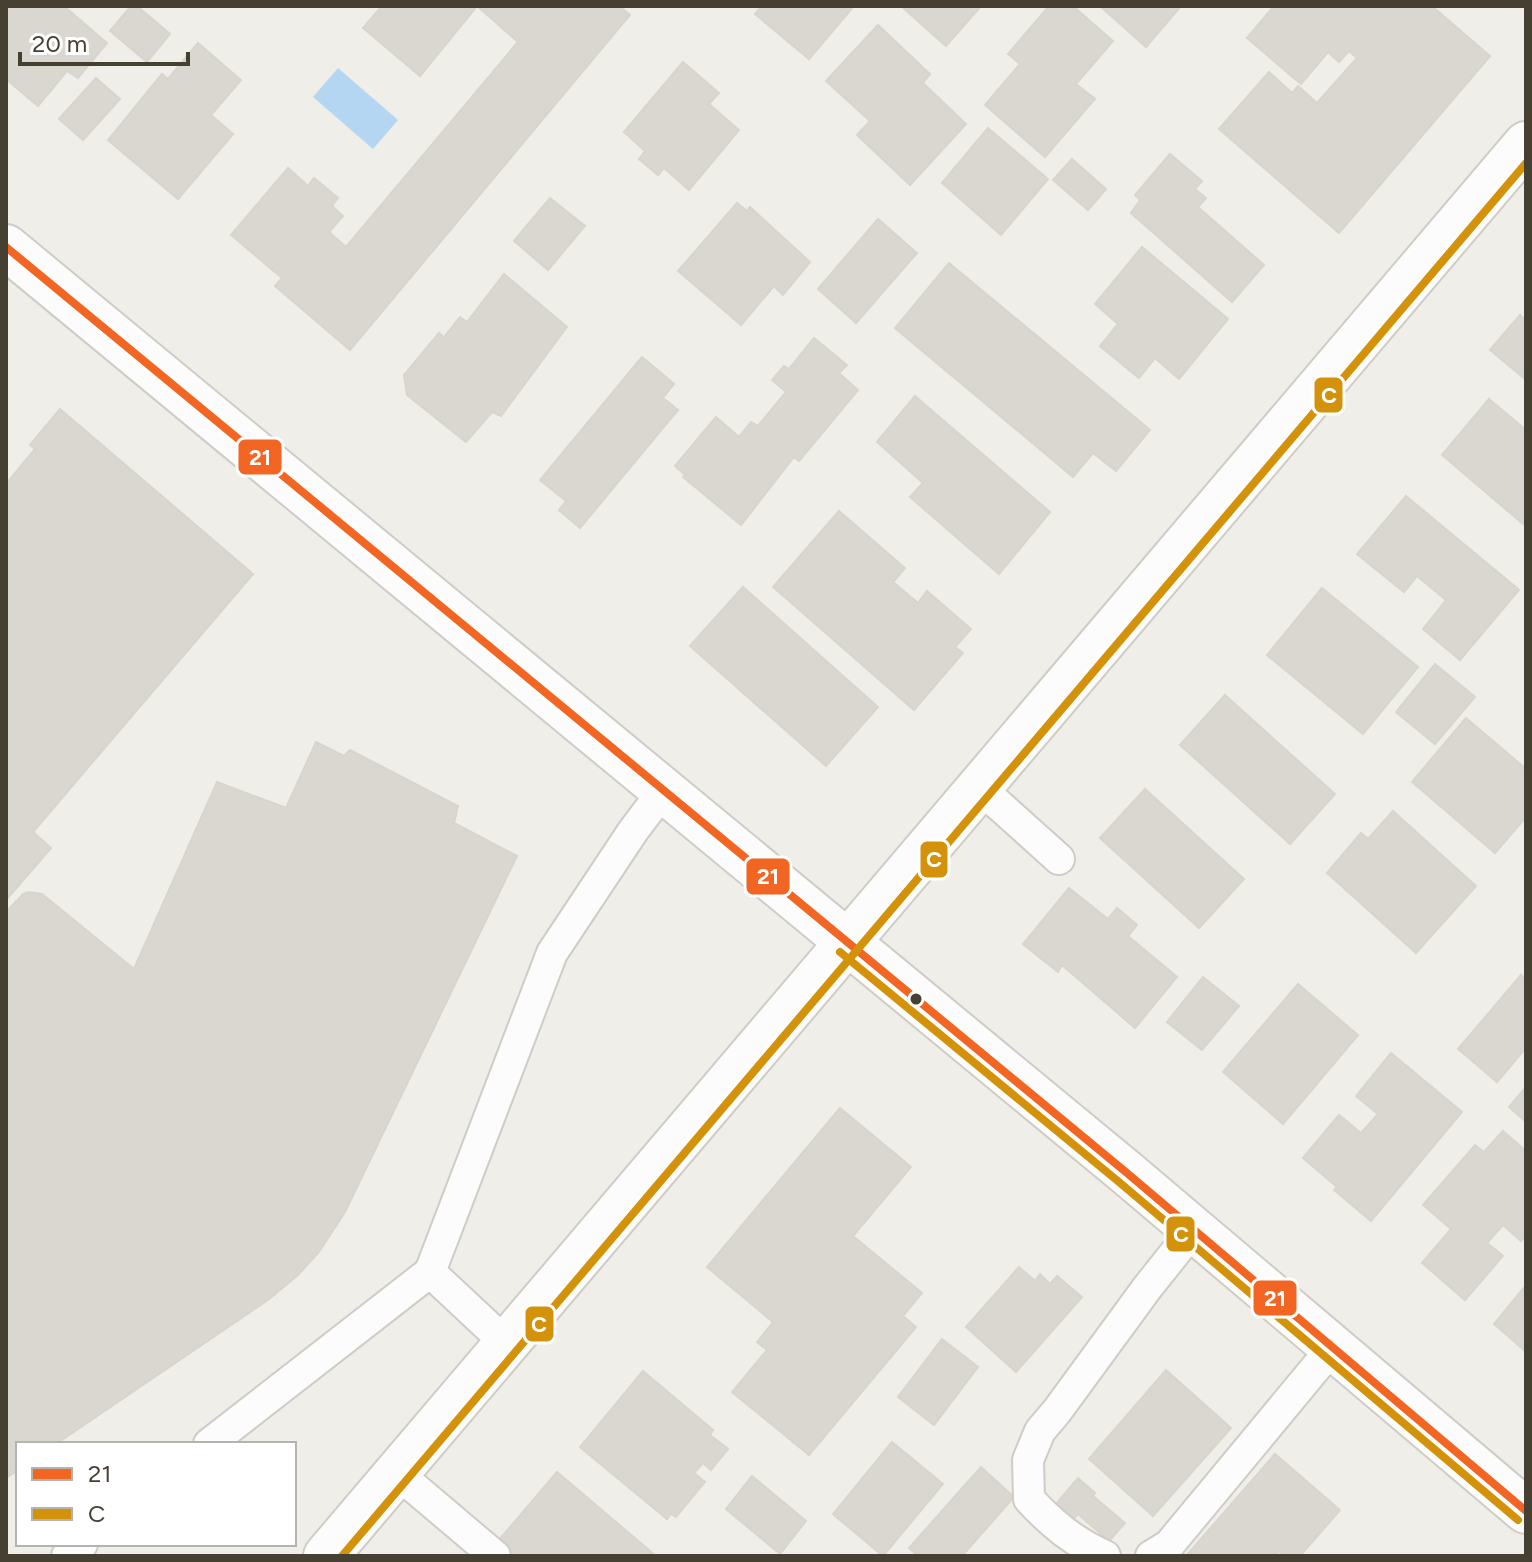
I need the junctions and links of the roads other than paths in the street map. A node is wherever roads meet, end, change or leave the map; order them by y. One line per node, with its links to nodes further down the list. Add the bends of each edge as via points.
1 (1526, 144): 3 (street)
2 (6, 247): 4 (street)
3 (980, 788): 5 (lane); 6 (street)
4 (664, 790): 6 (street); 8 (lane, via 552,953)
5 (1059, 859)
6 (848, 943): 7 (street); 9 (street)
7 (1194, 1229): 10 (street); 16 (lane, via 1040,1431 1028,1460 1029,1499 1053,1525)
8 (430, 1272): 9 (lane); 11 (lane)
9 (507, 1344): 12 (street)
10 (1333, 1347): 13 (street); 17 (lane, via 1169,1545)
11 (212, 1442)
12 (397, 1473): 14 (street); 15 (lane)
13 (1526, 1511)
14 (326, 1556)
15 (495, 1556)
16 (1105, 1556)
17 (1151, 1556)

